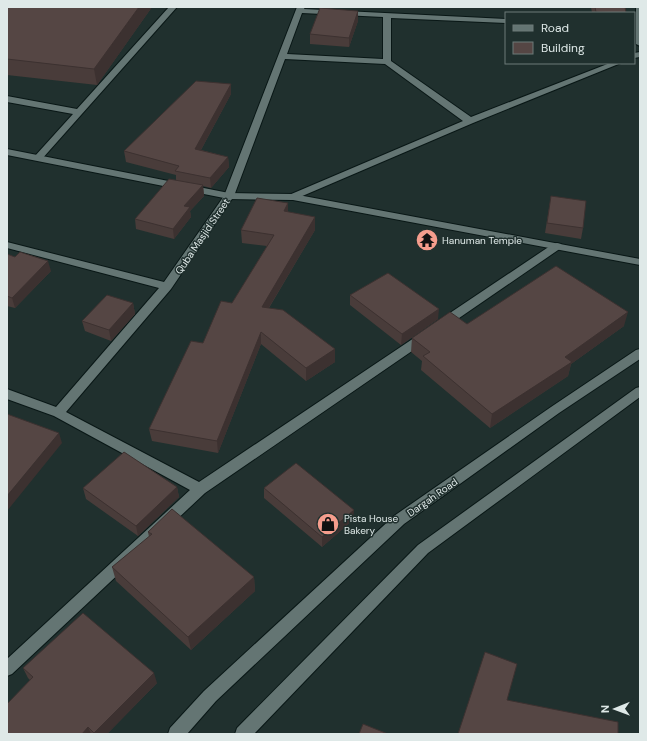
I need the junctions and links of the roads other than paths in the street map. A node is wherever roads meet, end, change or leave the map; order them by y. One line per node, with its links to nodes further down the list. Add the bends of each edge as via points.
1 (173, 7): 12 (street)
2 (640, 7): 6 (street)
3 (301, 9): 4 (street); 8 (street, Quba Masjid Street)
4 (387, 15): 5 (street); 9 (street)
5 (505, 21)
6 (640, 29): 7 (street)
7 (640, 44)
8 (282, 56): 9 (street); 16 (street, Quba Masjid Street)
9 (387, 62): 13 (street)
10 (614, 64): 13 (street)
11 (7, 99): 12 (street)
12 (80, 112): 15 (street)
13 (470, 121): 17 (street)
14 (7, 152): 15 (street)
15 (38, 158): 16 (street)
16 (229, 196): 17 (street); 21 (street, Quba Masjid Street)
17 (293, 197): 19 (street)
18 (7, 245): 21 (street)
19 (557, 246): 20 (street); 26 (street)
20 (640, 262)
21 (167, 286): 25 (street, Quba Masjid Street)
22 (640, 352): 28 (street, Dargah Road, via 400,520 210,696)
23 (640, 391): 29 (street, via 423,549)
24 (7, 394): 25 (street)
25 (58, 412): 26 (street)
26 (200, 488): 27 (street)
27 (7, 669)
28 (176, 734)
29 (243, 734)

